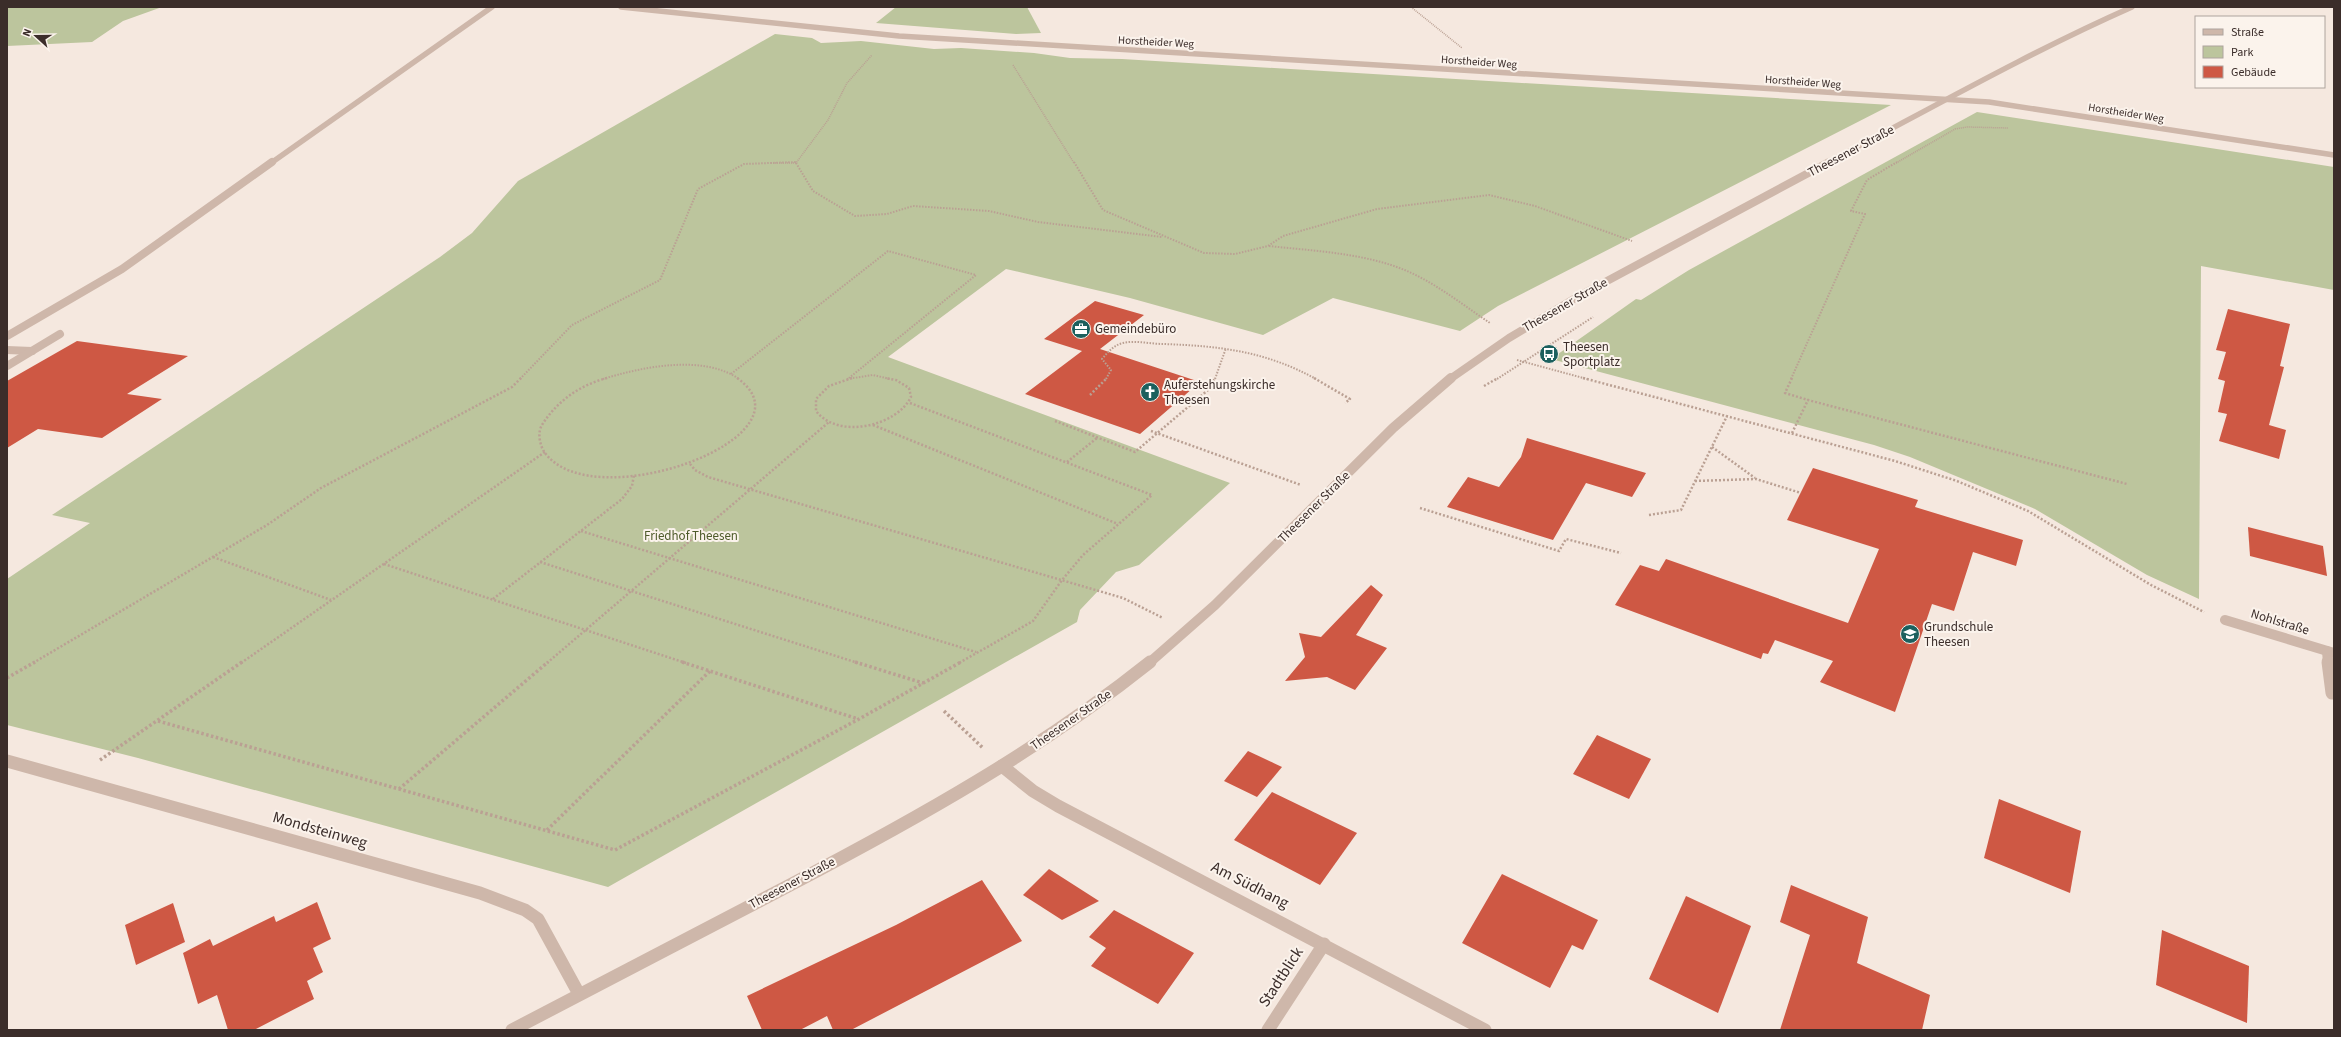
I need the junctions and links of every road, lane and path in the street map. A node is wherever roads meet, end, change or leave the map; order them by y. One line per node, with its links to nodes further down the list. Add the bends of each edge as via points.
1 (492, 7): 16 (street, via 122,268)
2 (621, 7): 5 (street, Horstheider Weg)
3 (1411, 7): 7 (path)
4 (2132, 7): 8 (street, Theesener Straße, via 2088,26)
5 (890, 35): 6 (street, Horstheider Weg); 11 (path, via 847,83 828,120)
6 (1019, 44): 7 (street, Horstheider Weg); 12 (path, via 1010,60 1103,210)
7 (1494, 73): 8 (street, Horstheider Weg)
8 (1948, 100): 10 (street, Horstheider Weg, via 1990,102); 14 (street, Theesener Straße)
9 (2010, 128): 26 (path, via 1955,129 1867,180 1851,211 1865,214 1785,393)
10 (2334, 155)
11 (796, 162): 12 (path, via 813,191 854,216 887,214 913,206 989,211 1038,222); 53 (path, via 744,164 698,189 660,280 572,325 512,387 321,488 267,525)
12 (1166, 237): 13 (path, via 1204,253 1235,254)
13 (1268, 246): 14 (path, via 1283,236 1377,209 1489,195 1534,206); 17 (path, via 1328,253 1397,267 1432,286)
14 (1660, 252): 17 (street, Theesener Straße)
15 (60, 334): 20 (street)
16 (7, 336)
17 (1510, 337): 21 (street, Theesener Straße)
18 (1226, 348): 25 (path, via 1127,340 1119,343 1102,359 1111,370 1108,377); 28 (path, via 1254,353 1283,364 1350,399); 35 (path, via 1215,380 1208,390)
19 (7, 350): 20 (street)
20 (32, 351): 22 (street)
21 (1487, 352): 29 (path); 47 (street, Theesener Straße, via 1441,385)
22 (7, 366)
23 (731, 374): 24 (path, via 888,251 976,275); 38 (path, via 704,366 672,364 638,368 604,378 575,392 552,410 540,428 541,447); 40 (path, via 745,383 754,395 755,408 750,423 736,438)
24 (849, 378): 27 (path, via 873,375 900,381 912,394); 31 (path, via 829,385 814,401 814,409 819,417)
25 (1090, 395)
26 (1808, 400): 34 (path); 44 (path)
27 (910, 402): 32 (path, via 897,416); 39 (path)
28 (1345, 404)
29 (1727, 416): 34 (path); 37 (path)
30 (1055, 421): 36 (path)
31 (829, 422): 32 (path, via 842,426); 45 (path)
32 (873, 425): 50 (path)
33 (1151, 431): 35 (path)
34 (1792, 433): 61 (path, via 1944,476 2028,511 2151,585 2198,610)
35 (1157, 434): 36 (path, via 1135,452); 47 (path)
36 (1097, 438): 39 (path)
37 (1712, 447): 42 (path); 43 (path)
38 (545, 452): 41 (path, via 554,463 580,473 614,477); 56 (path)
39 (1066, 462): 50 (path, via 1152,495)
40 (690, 464): 41 (path, via 653,474); 45 (path, via 695,470 708,476)
41 (634, 475): 51 (path, via 632,486 622,499)
42 (1756, 479): 43 (path); 46 (path)
43 (1695, 481): 49 (path, via 1681,510)
44 (2127, 484)
45 (751, 489): 54 (path); 57 (path)
46 (1801, 493)
47 (1327, 494): 62 (street, Theesener Straße, via 1216,604)
48 (1420, 508): 52 (path, via 1559,551 1566,539)
49 (1649, 515)
50 (1118, 524): 57 (path, via 1083,555)
51 (581, 531): 54 (path); 55 (path)
52 (1621, 553)
53 (213, 557): 60 (path); 67 (path)
54 (670, 558): 58 (path); 64 (path)
55 (540, 562): 58 (path); 59 (path)
56 (384, 564): 59 (path); 60 (path)
57 (1062, 580): 62 (path, via 1123,598); 64 (path, via 1033,621)
58 (631, 591): 63 (path); 68 (path)
59 (492, 599): 63 (path)
60 (332, 600): 72 (path)
61 (2225, 620): 65 (street, Nohlstraße)
62 (1187, 629): 74 (street, Theesener Straße, via 1135,674 1079,716)
63 (586, 630): 66 (path); 76 (path)
64 (977, 652): 68 (path)
65 (2331, 652): 69 (street, Nohlstraße)
66 (711, 670): 71 (path); 77 (path)
67 (7, 678)
68 (923, 683): 71 (path)
69 (2332, 693)
70 (944, 711): 74 (path)
71 (859, 719): 77 (path, via 615,850)
72 (158, 720): 75 (path); 76 (path)
73 (7, 761): 75 (street, Mondsteinweg)
74 (1002, 766): 78 (street, Am Südhang, via 1033,791 1058,806); 79 (street, Theesener Straße, via 907,822 805,877)
75 (74, 779): 79 (street, Mondsteinweg, via 480,893 525,910 538,919)
76 (399, 790): 77 (path)
77 (546, 831)
78 (1324, 944): 81 (street, Stadtblick); 82 (street, Am Südhang)
79 (579, 994): 80 (street, Theesener Straße)
80 (512, 1030)
81 (1268, 1030)
82 (1485, 1030)

